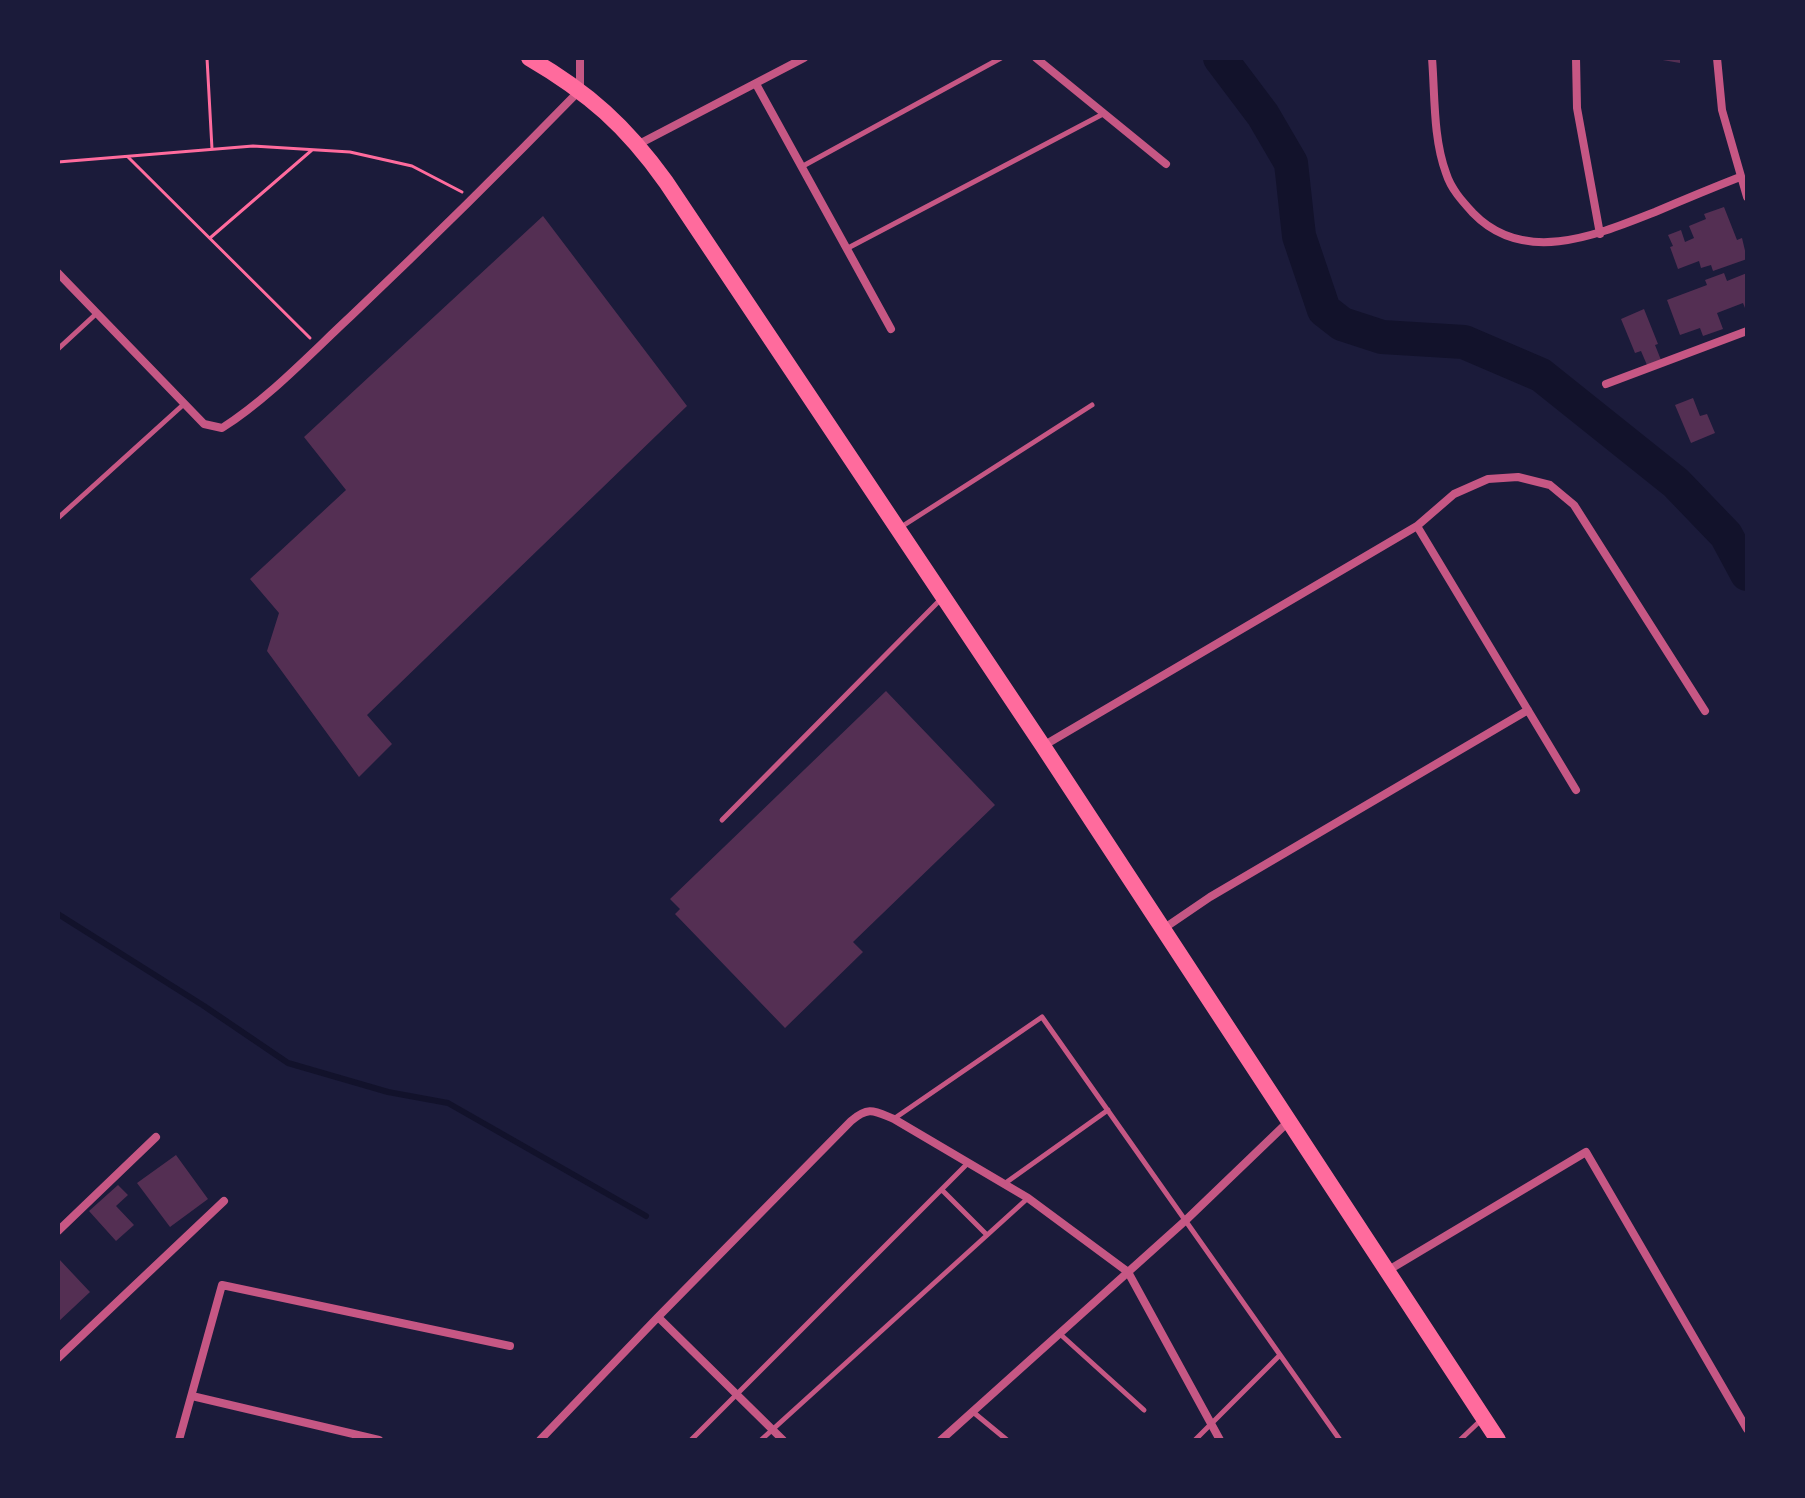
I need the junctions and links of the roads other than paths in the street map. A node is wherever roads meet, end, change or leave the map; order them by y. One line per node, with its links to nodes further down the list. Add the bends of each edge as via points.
1 (529, 58): 10 (main road)
2 (580, 58): 10 (street)
3 (804, 58): 9 (street)
4 (1001, 58): 14 (lane)
5 (1036, 58): 11 (street)
6 (1432, 58): 17 (street, via 1446,176 1485,225 1516,241 1556,243)
7 (1576, 58): 17 (street, via 1577,108)
8 (1717, 58): 15 (street, via 1722,110)
9 (756, 84): 12 (street); 14 (street)
10 (580, 90): 12 (main road); 25 (street, via 475,199 241,416 222,428 204,424)
11 (1103, 114): 13 (street); 18 (lane)
12 (639, 144): 29 (main road)
13 (1166, 164)
14 (803, 166): 18 (street)
15 (1740, 177): 16 (street); 17 (street)
16 (1747, 197)
17 (1600, 234)
18 (848, 248): 21 (street)
19 (58, 273): 20 (street)
20 (97, 313): 23 (lane); 25 (street)
21 (891, 329)
22 (1747, 331): 24 (street)
23 (58, 349)
24 (1606, 384)
25 (184, 404): 27 (lane)
26 (1092, 405): 29 (lane)
27 (58, 518)
28 (1417, 526): 31 (street); 32 (street, via 1454,494 1488,479 1518,477 1550,485 1574,505); 33 (street)
29 (899, 529): 30 (main road)
30 (944, 596): 33 (main road); 35 (lane)
31 (1528, 710): 34 (street); 36 (street)
32 (1705, 711)
33 (1043, 746): 36 (main road)
34 (1576, 790)
35 (722, 820)
36 (1163, 929): 39 (main road)
37 (1108, 1110): 38 (lane, via 1042,1017); 42 (lane); 46 (lane)
38 (894, 1119): 41 (street); 51 (street, via 872,1110 851,1121)
39 (1288, 1122): 46 (street); 49 (main road)
40 (156, 1137): 47 (street)
41 (968, 1163): 42 (street); 43 (lane)
42 (1003, 1184): 44 (street)
43 (942, 1190): 48 (lane); 56 (lane)
44 (1028, 1198): 48 (lane); 50 (street)
45 (224, 1201): 55 (street)
46 (1186, 1220): 50 (street); 54 (lane)
47 (58, 1231)
48 (987, 1235): 63 (lane)
49 (1387, 1271): 60 (main road); 62 (street, via 1586,1152)
50 (1128, 1272): 52 (street); 61 (street)
51 (658, 1317): 56 (street); 66 (street)
52 (1060, 1334): 58 (lane); 59 (street)
53 (510, 1346): 57 (street, via 222,1285)
54 (1280, 1355): 61 (lane); 74 (lane)
55 (58, 1358)
56 (736, 1394): 63 (street); 67 (lane)
57 (192, 1396): 64 (street); 65 (street)
58 (1144, 1410)
59 (973, 1412): 70 (street); 71 (lane)
60 (1484, 1418): 75 (lane); 76 (main road)
61 (1211, 1423): 72 (lane); 73 (street)
62 (1747, 1429)
63 (772, 1430): 68 (lane); 69 (street)
64 (179, 1440)
65 (379, 1440)
66 (540, 1440)
67 (691, 1440)
68 (761, 1440)
69 (783, 1440)
70 (941, 1440)
71 (1007, 1440)
72 (1195, 1440)
73 (1220, 1440)
74 (1340, 1440)
75 (1460, 1440)
76 (1498, 1440)

